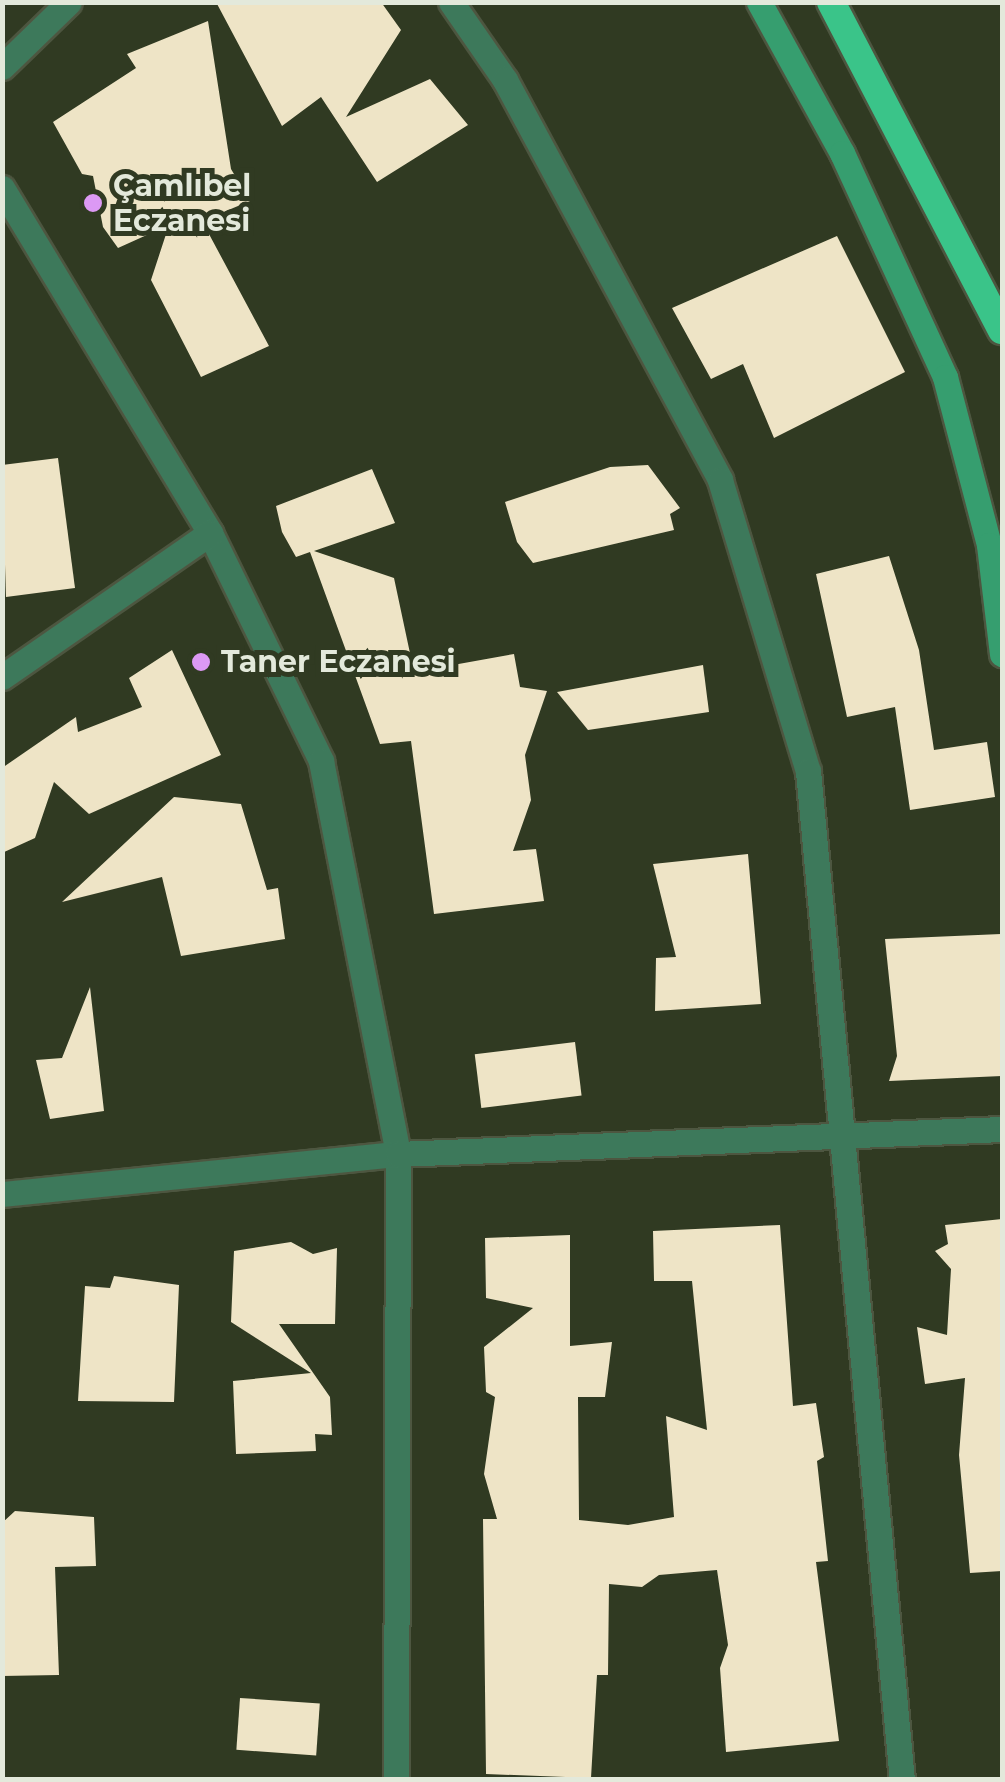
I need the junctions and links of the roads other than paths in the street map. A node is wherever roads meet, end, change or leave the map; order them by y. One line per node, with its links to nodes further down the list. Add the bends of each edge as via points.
1 (70, 2): 5 (street)
2 (451, 2): 12 (street, via 505,80 720,480 808,771)
3 (759, 2): 9 (main road, via 842,152 945,377 988,545)
4 (831, 2): 7 (highway)
5 (2, 67)
6 (4, 193): 8 (street)
7 (1002, 330)
8 (210, 533): 10 (street); 13 (street, via 321,761)
9 (1002, 654)
10 (2, 677)
11 (1002, 1128): 12 (street)
12 (839, 1140): 13 (street); 16 (street)
13 (398, 1154): 14 (street); 15 (street)
14 (2, 1194)
15 (396, 1780)
16 (902, 1780)

